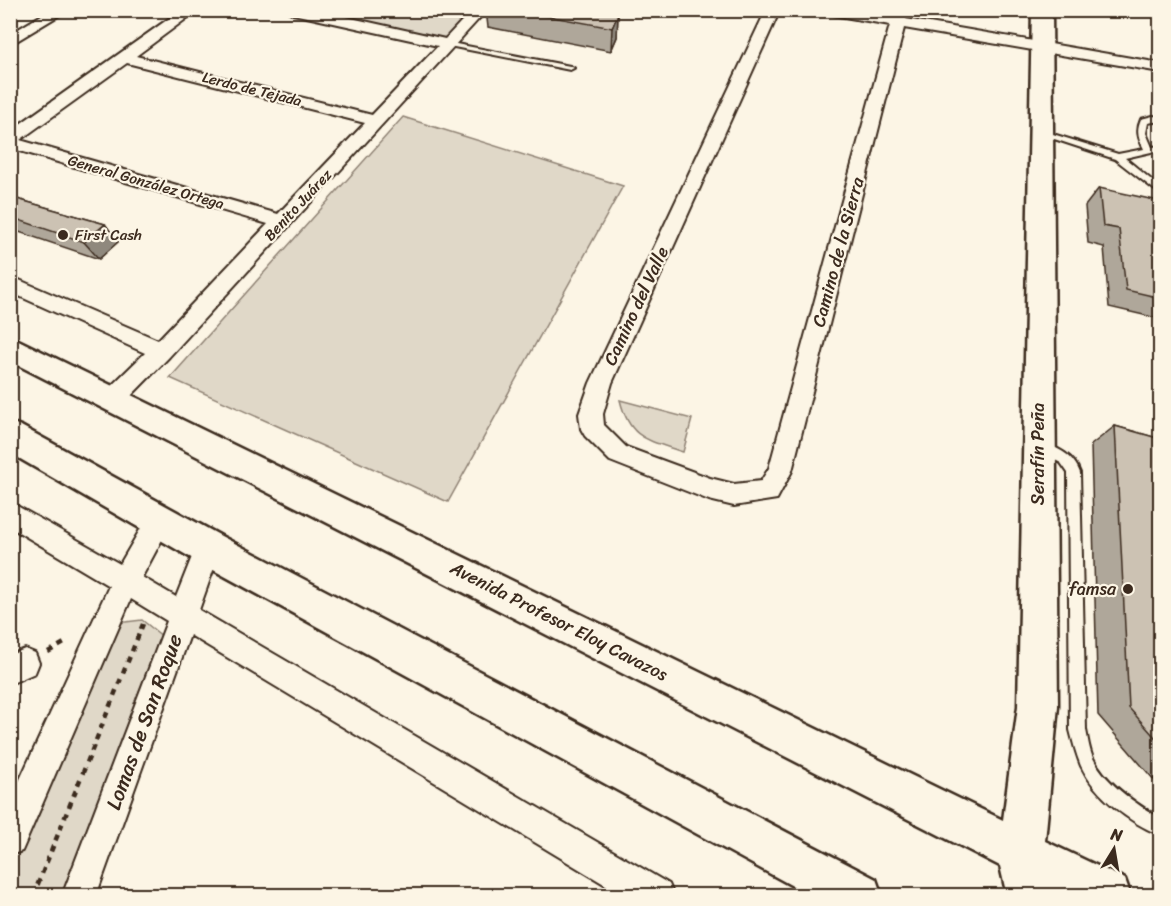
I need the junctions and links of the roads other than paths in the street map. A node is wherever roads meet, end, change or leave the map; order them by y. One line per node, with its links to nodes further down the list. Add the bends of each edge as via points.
1 (61, 10): 9 (street)
2 (191, 10): 12 (street)
3 (293, 10): 10 (street)
4 (480, 10): 10 (street, Benito Juárez)
5 (773, 10): 30 (street, Camino del Valle, via 601,382 591,414 593,429 618,454 709,489 734,495)
6 (826, 10): 8 (street)
7 (1042, 10): 11 (main road, Serafín Peña)
8 (899, 17): 11 (street); 30 (street, Camino de la Sierra, via 787,450)
9 (10, 41)
10 (449, 44): 13 (lane); 16 (street, Benito Juárez)
11 (1041, 47): 14 (street); 17 (main road, Serafín Peña)
12 (127, 57): 16 (street, Lerdo de Tejada); 18 (street)
13 (570, 68)
14 (1161, 68)
15 (1161, 119): 20 (lane, via 1144,121 1141,128)
16 (376, 121): 23 (street, Benito Juárez)
17 (1040, 133): 21 (lane); 29 (main road, Serafín Peña)
18 (10, 141): 23 (street, General González Ortega)
19 (1161, 148): 20 (lane)
20 (1149, 150): 21 (lane)
21 (1118, 157): 22 (lane)
22 (1161, 190)
23 (282, 222): 26 (street, Benito Juárez)
24 (10, 283): 26 (street)
25 (10, 347): 27 (main road, Avenida Profesor Eloy Cavazos)
26 (161, 351): 27 (street, Benito Juárez)
27 (114, 398): 38 (main road, Avenida Profesor Eloy Cavazos)
28 (10, 436): 32 (main road)
29 (1038, 446): 36 (lane, via 1061,457 1073,467 1074,473 1078,730 1082,746 1101,781 1141,816); 38 (main road, Serafín Peña, via 1038,706)
30 (768, 491)
31 (10, 513): 34 (street)
32 (160, 519): 33 (main road); 34 (street)
33 (208, 548): 35 (street, Lomas de San Roque); 41 (main road)
34 (125, 581): 35 (street); 37 (street)
35 (183, 616): 39 (street, Lomas de San Roque); 40 (street)
36 (1161, 827)
37 (10, 839)
38 (1021, 853): 42 (main road, Serafín Peña); 43 (main road, Avenida Profesor Eloy Cavazos)
39 (79, 896)
40 (657, 896)
41 (859, 896)
42 (1031, 896)
43 (1108, 896)

